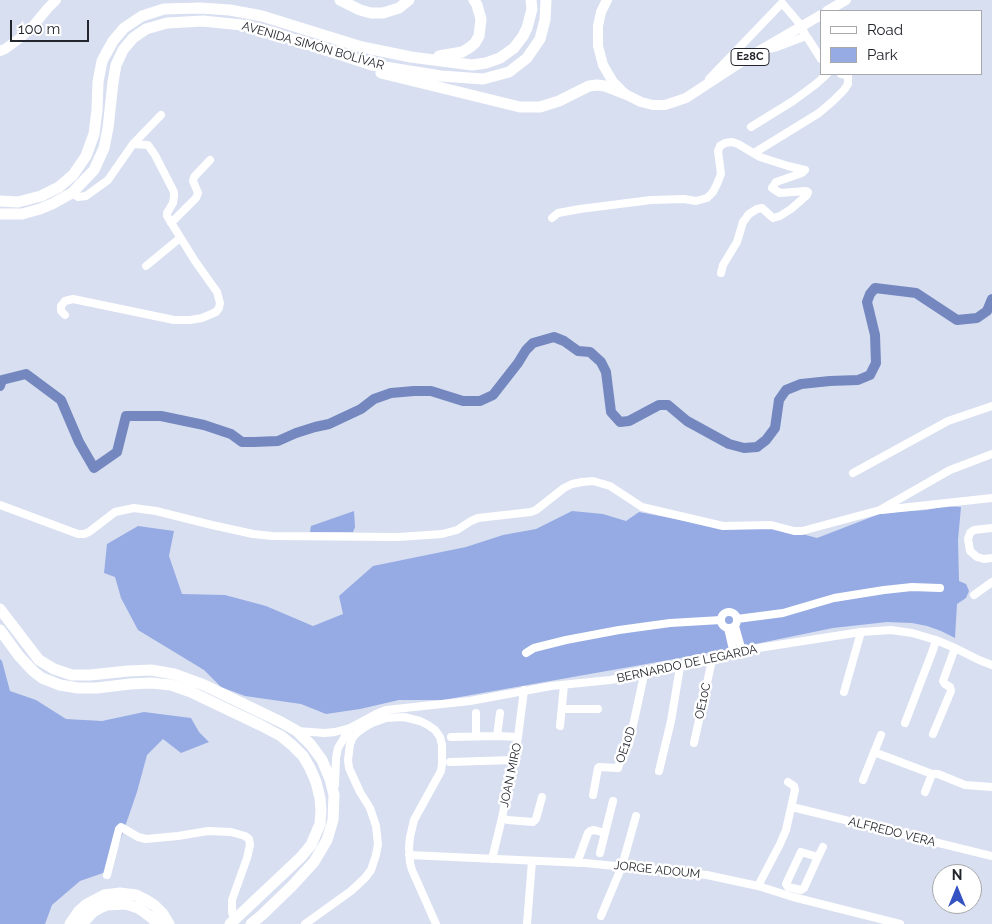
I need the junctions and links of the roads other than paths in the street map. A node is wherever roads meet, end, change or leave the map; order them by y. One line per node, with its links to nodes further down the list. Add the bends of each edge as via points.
1 (56, 0): 13 (main road, via 20,38)
2 (340, 0): 3 (highway, via 371,13 399,8)
3 (409, 0)
4 (474, 0): 14 (highway, via 480,12 481,27 470,48 453,55)
5 (531, 0): 14 (highway, AVENIDA SIMÓN BOLÍVAR, via 532,9 523,36 500,58 472,65)
6 (546, 0): 16 (highway, AVENIDA SIMÓN BOLÍVAR, via 540,39 527,58 509,72 483,79)
7 (607, 0): 20 (main road, E28C, via 598,26 599,54 607,74)
8 (846, 0): 10 (main road)
9 (782, 2): 12 (street); 19 (street)
10 (829, 10)
11 (820, 16): 12 (main road, E28C)
12 (804, 31): 15 (street); 19 (main road, E28C, via 759,52)
13 (0, 51)
14 (411, 57): 27 (highway, AVENIDA SIMÓN BOLÍVAR, via 362,47 262,16 230,10 164,10 142,16 112,41 102,61 94,134 86,156 73,175 41,196 18,202)
15 (820, 57)
16 (372, 65): 20 (highway, via 386,74 520,107 540,107 597,85); 26 (highway, AVENIDA SIMÓN BOLÍVAR, via 242,25 204,21 167,23 146,29 123,50 116,65 104,148 94,170)
17 (826, 75): 22 (street, via 793,101)
18 (845, 75): 24 (street, via 848,76 848,84 844,90 819,113)
19 (699, 90): 20 (main road, E28C, via 665,105 641,102)
20 (625, 94)
21 (161, 115): 23 (street)
22 (751, 127)
23 (133, 144): 26 (street, via 108,180 82,198); 30 (street, via 148,145 152,149 172,188 173,203 167,213)
24 (754, 153): 29 (street, via 732,142 720,146 718,184 701,201 651,200 564,211); 33 (street, via 805,170 776,182 772,188 780,193 808,192 780,216 773,218 762,208 749,214)
25 (210, 160): 30 (street, via 194,177 196,198)
26 (72, 193): 28 (highway, AVENIDA SIMÓN BOLÍVAR, via 40,209 22,214)
27 (0, 201)
28 (0, 214)
29 (552, 218)
30 (171, 223): 31 (street)
31 (180, 238): 32 (street); 34 (street, via 218,295 220,303 216,312 202,318 174,320 73,299 61,306)
32 (146, 266)
33 (721, 273)
34 (65, 315)
35 (992, 406): 37 (street, via 948,421)
36 (992, 454): 40 (street, via 950,470)
37 (853, 473)
38 (992, 498): 40 (street)
39 (0, 505): 40 (street, via 78,534 89,532 114,512 134,508 253,534 398,537 442,534 478,518 532,512 564,488 582,482 610,486 642,507 723,526 771,524 802,532)
40 (880, 510)
41 (992, 528): 42 (street, via 974,530 968,539 970,551 977,557)
42 (992, 558)
43 (992, 582): 45 (street)
44 (940, 588): 48 (street, via 912,587 834,598 783,614)
45 (974, 595)
46 (0, 609): 71 (highway, via 39,660 54,669 72,675 151,670 174,674 204,685)
47 (721, 620): 48 (street, via 724,626); 48 (street, via 730,612 734,615); 54 (street, via 618,630 566,640)
48 (733, 624): 53 (street); 55 (street)
49 (0, 630): 113 (highway, via 19,656 42,678 78,688 151,683 171,685 280,736 303,756 320,798 320,824 311,845 301,857)
50 (861, 632): 51 (street, BERNARDO DE LEGARDA, via 891,630); 53 (street, BERNARDO DE LEGARDA); 62 (street)
51 (936, 640): 52 (street, BERNARDO DE LEGARDA); 67 (street)
52 (955, 648): 57 (street, BERNARDO DE LEGARDA); 73 (street, via 944,682 951,691)
53 (742, 651): 55 (street, BERNARDO DE LEGARDA)
54 (526, 653)
55 (734, 654): 56 (street, BERNARDO DE LEGARDA)
56 (712, 660): 58 (street, BERNARDO DE LEGARDA); 78 (street, OE10C)
57 (992, 665)
58 (680, 667): 59 (street, BERNARDO DE LEGARDA); 82 (street)
59 (644, 675): 60 (street, BERNARDO DE LEGARDA); 89 (street, OE10D, via 629,744 618,768 598,768)
60 (564, 685): 61 (street, BERNARDO DE LEGARDA); 63 (street)
61 (524, 690): 68 (street, BERNARDO DE LEGARDA, via 470,701 386,710); 77 (street, JOAN MIRO)
62 (844, 692)
63 (562, 709): 64 (street); 69 (street)
64 (598, 709)
65 (500, 713): 75 (street)
66 (476, 714): 74 (street)
67 (905, 723)
68 (363, 724): 70 (street, BERNARDO DE LEGARDA); 100 (street, via 386,718 404,718 428,725 440,736 441,771 414,820); 119 (street, via 350,744 348,760 351,775 370,808 376,826 378,844 374,862 359,884)
69 (560, 726)
70 (350, 728): 71 (street, BERNARDO DE LEGARDA, via 325,733); 88 (street, via 338,748)
71 (297, 731): 88 (highway, via 322,760)
72 (881, 734): 79 (street)
73 (933, 734)
74 (476, 736): 75 (street); 76 (street)
75 (497, 736): 77 (street)
76 (451, 737)
77 (518, 738): 80 (street, JOAN MIRO)
78 (694, 743)
79 (874, 752): 83 (street); 84 (street)
80 (513, 760): 81 (street); 94 (street, JOAN MIRO)
81 (450, 762)
82 (659, 771)
83 (932, 774): 86 (street, via 965,785); 87 (street)
84 (863, 780)
85 (788, 782): 92 (street, via 795,788)
86 (992, 787)
87 (925, 792)
88 (334, 795): 111 (highway, via 333,820 327,840 314,862)
89 (593, 795)
90 (542, 797): 94 (street, via 533,822)
91 (613, 801): 95 (street)
92 (792, 807): 101 (street, ALFREDO VERA); 108 (street, via 783,836)
93 (636, 816): 106 (street)
94 (502, 818): 103 (street, JOAN MIRO)
95 (605, 833): 99 (street); 105 (street, via 590,831)
96 (805, 844): 98 (street)
97 (823, 847): 102 (street)
98 (801, 852): 102 (street); 109 (street, via 786,882)
99 (600, 853)
100 (409, 855): 103 (street, JORGE ADOUM); 120 (street, via 412,870)
101 (992, 856)
102 (818, 857): 109 (street, via 804,888)
103 (492, 859): 104 (street, JORGE ADOUM)
104 (532, 861): 105 (street, JORGE ADOUM); 121 (street)
105 (577, 863): 106 (street, JORGE ADOUM)
106 (622, 866): 108 (street, JORGE ADOUM, via 707,875); 110 (street)
107 (106, 875): 113 (street, via 121,826 146,839 208,831 245,836 250,845 232,900)
108 (758, 886): 109 (street, JORGE ADOUM)
109 (795, 893): 112 (street, JORGE ADOUM)
110 (601, 916)
111 (258, 920): 118 (highway)
112 (876, 921): 122 (street, JORGE ADOUM)
113 (232, 922)
114 (70, 924): 117 (highway, via 87,904 104,895 120,892 136,895 154,905)
115 (82, 924): 116 (highway, via 100,908 126,904 138,908)
116 (157, 924)
117 (169, 924)
118 (251, 924)
119 (305, 924)
120 (436, 924)
121 (527, 924)
122 (900, 924)

